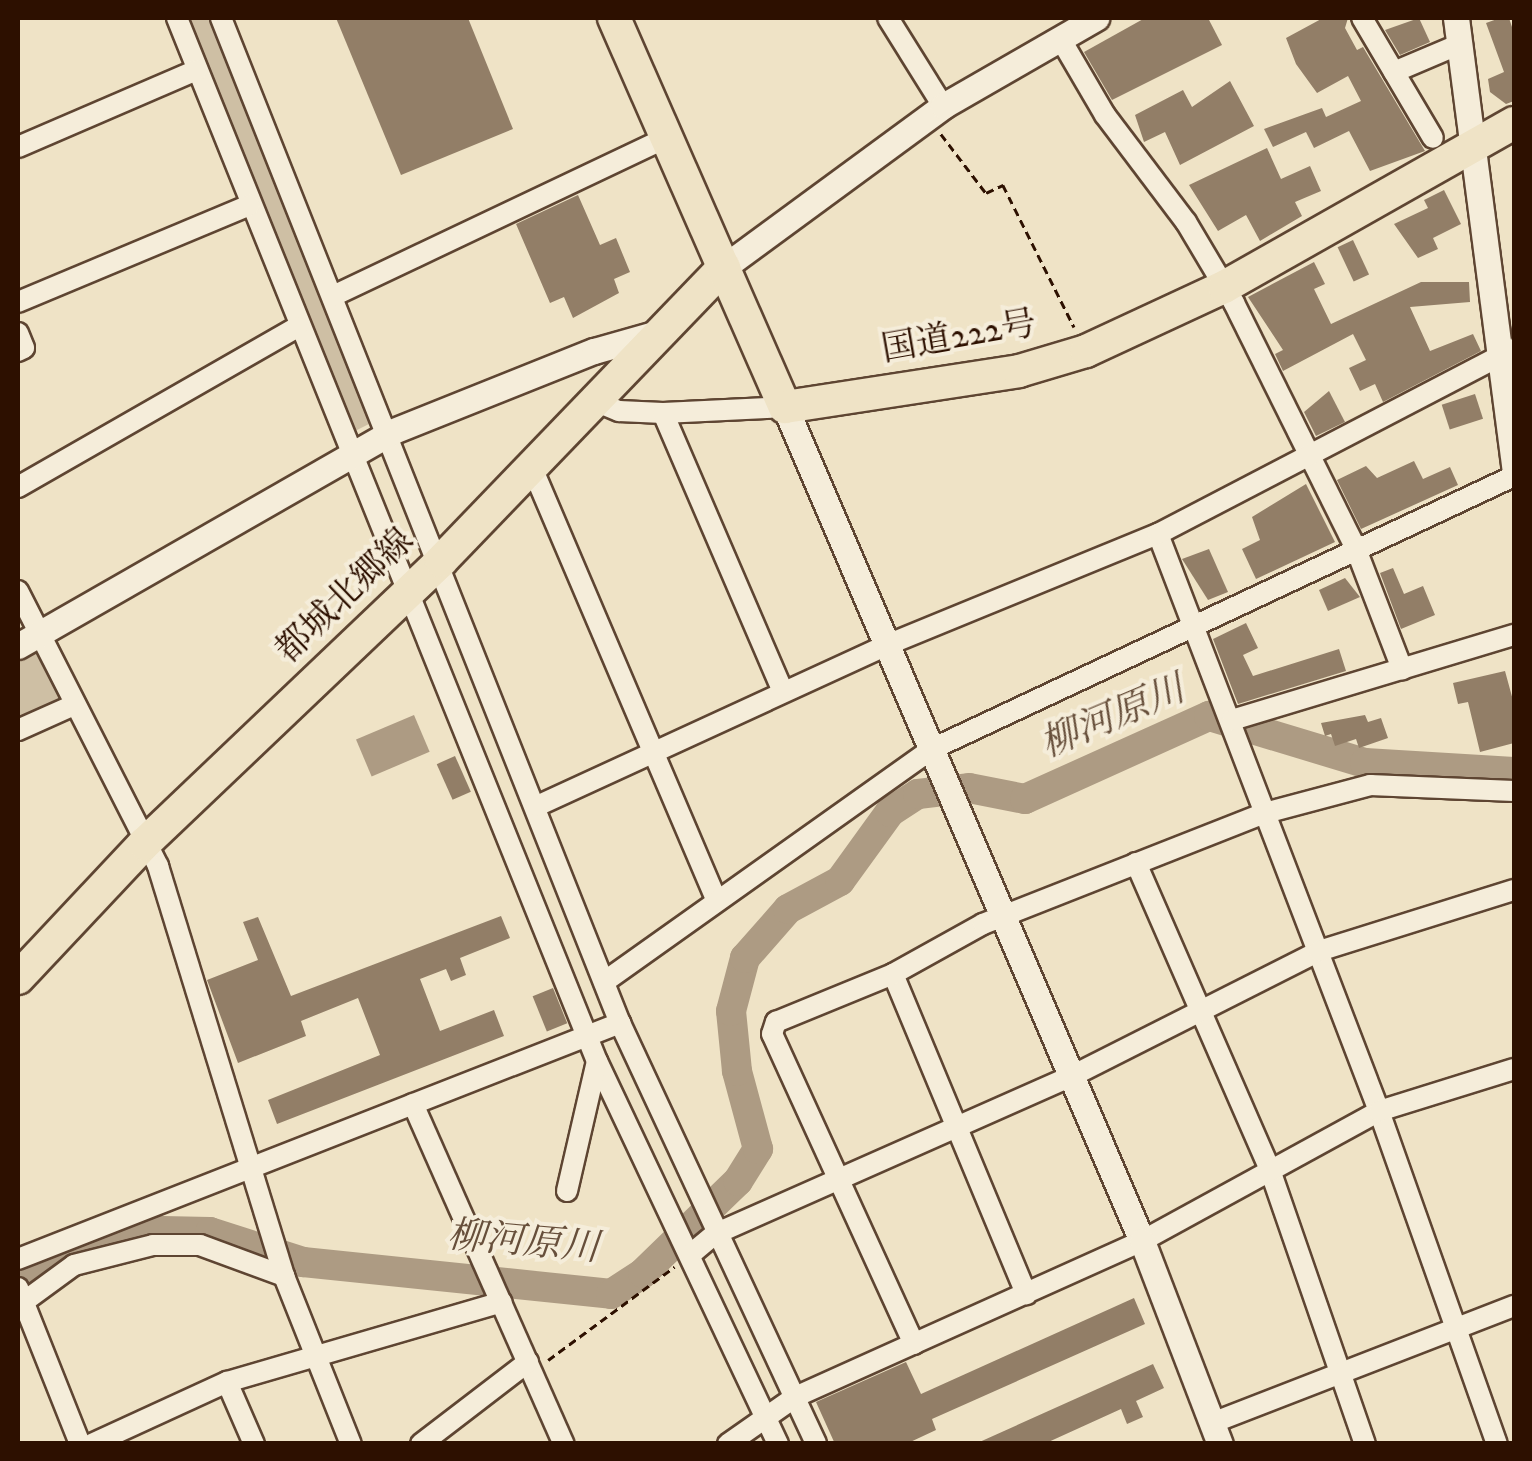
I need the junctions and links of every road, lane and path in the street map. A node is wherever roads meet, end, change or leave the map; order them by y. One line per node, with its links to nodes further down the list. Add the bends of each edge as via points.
1 (178, 18): 10 (street)
2 (221, 18): 21 (street)
3 (614, 18): 14 (main road)
4 (888, 18): 12 (street)
5 (1362, 18): 11 (street)
6 (1456, 18): 9 (street)
7 (1088, 19): 8 (street)
8 (1060, 38): 12 (street); 20 (street)
9 (1460, 44): 11 (street); 16 (street)
10 (197, 70): 17 (street); 18 (street)
11 (1394, 72): 15 (street)
12 (935, 111): 19 (street); 27 (path, via 986,193 1002,185)
13 (1514, 122): 16 (main road, 国道222号)
14 (666, 138): 19 (main road); 21 (street)
15 (1433, 138)
16 (1474, 145): 20 (main road, 国道222号); 28 (street)
17 (18, 146)
18 (250, 205): 22 (street); 23 (street)
19 (724, 267): 25 (main road, 都城北郷線); 30 (main road)
20 (1224, 287): 27 (main road, 国道222号); 33 (street)
21 (333, 296): 32 (street)
22 (18, 302)
23 (297, 326): 34 (street); 38 (street)
24 (18, 332): 26 (street, via 24,348)
25 (657, 333): 29 (main road, 都城北郷線); 32 (street, via 594,351)
26 (18, 351)
27 (1086, 351): 30 (main road, 国道222号, via 1019,371)
28 (1508, 352): 33 (street); 36 (street)
29 (594, 401): 31 (street, via 619,411); 35 (main road, 都城北郷線)
30 (785, 407): 31 (street); 47 (street)
31 (663, 414): 49 (street)
32 (390, 432): 34 (street); 41 (street)
33 (1311, 453): 39 (street); 40 (street)
34 (349, 456): 43 (street); 46 (street)
35 (530, 463): 41 (main road, 都城北郷線); 53 (street)
36 (1514, 467)
37 (1514, 476): 40 (street)
38 (18, 488)
39 (1158, 534): 44 (street); 47 (street)
40 (1356, 549): 44 (street); 48 (street)
41 (441, 561): 43 (main road, 都城北郷線); 56 (street)
42 (18, 591): 46 (street)
43 (406, 593): 58 (main road, 都城北郷線); 69 (street)
44 (1194, 627): 51 (street); 54 (street)
45 (1514, 635): 48 (street)
46 (29, 641): 50 (street)
47 (887, 645): 49 (street); 54 (street)
48 (1402, 669): 51 (street)
49 (783, 691): 53 (street)
50 (74, 705): 52 (street); 58 (street)
51 (1232, 725): 57 (street)
52 (18, 730)
53 (654, 753): 56 (street); 61 (street)
54 (937, 759): 61 (street); 62 (street)
55 (1514, 791): 57 (street, via 1370,784)
56 (536, 806): 66 (street)
57 (1265, 813): 59 (street); 63 (street)
58 (144, 844): 65 (main road, 都城北郷線); 76 (street, via 158,866)
59 (1136, 863): 62 (street); 67 (street)
60 (1514, 890): 63 (street)
61 (716, 900): 66 (street)
62 (1004, 915): 64 (street); 72 (street)
63 (1319, 951): 67 (street); 74 (street)
64 (894, 974): 75 (street); 78 (street, via 776,1022 772,1034)
65 (18, 978)
66 (604, 982): 68 (street)
67 (1202, 1012): 72 (street); 77 (street)
68 (620, 1023): 69 (street); 80 (street)
69 (588, 1036): 70 (street); 73 (street)
70 (597, 1061): 79 (street); 82 (street)
71 (1514, 1069): 74 (street)
72 (1070, 1077): 75 (street); 81 (street)
73 (413, 1104): 76 (street); 87 (street)
74 (1380, 1111): 77 (street); 89 (street)
75 (958, 1126): 78 (street); 85 (street)
76 (254, 1166): 83 (street); 84 (street)
77 (1268, 1167): 81 (street); 93 (street)
78 (837, 1178): 80 (street); 90 (street)
79 (567, 1190)
80 (715, 1234): 82 (street); 95 (street)
81 (1142, 1241): 85 (street); 97 (street)
82 (691, 1253): 92 (path); 96 (street)
83 (18, 1259)
84 (283, 1274): 86 (street, via 200,1245 154,1245 74,1266); 91 (street)
85 (1026, 1294): 90 (street)
86 (19, 1299): 98 (street)
87 (502, 1302): 91 (street); 92 (street)
88 (1514, 1306): 89 (street)
89 (1456, 1328): 93 (street); 108 (street)
90 (914, 1344): 95 (street)
91 (314, 1354): 94 (street); 101 (street)
92 (530, 1366): 102 (street); 103 (street)
93 (1340, 1374): 97 (street); 107 (street)
94 (227, 1382): 99 (street); 100 (street)
95 (794, 1398): 96 (street); 106 (street)
96 (766, 1418): 104 (street); 105 (street)
97 (1216, 1433)
98 (80, 1444)
99 (92, 1444)
100 (254, 1444)
101 (351, 1444)
102 (422, 1444)
103 (564, 1444)
104 (728, 1444)
105 (778, 1444)
106 (816, 1444)
107 (1365, 1444)
108 (1498, 1444)

